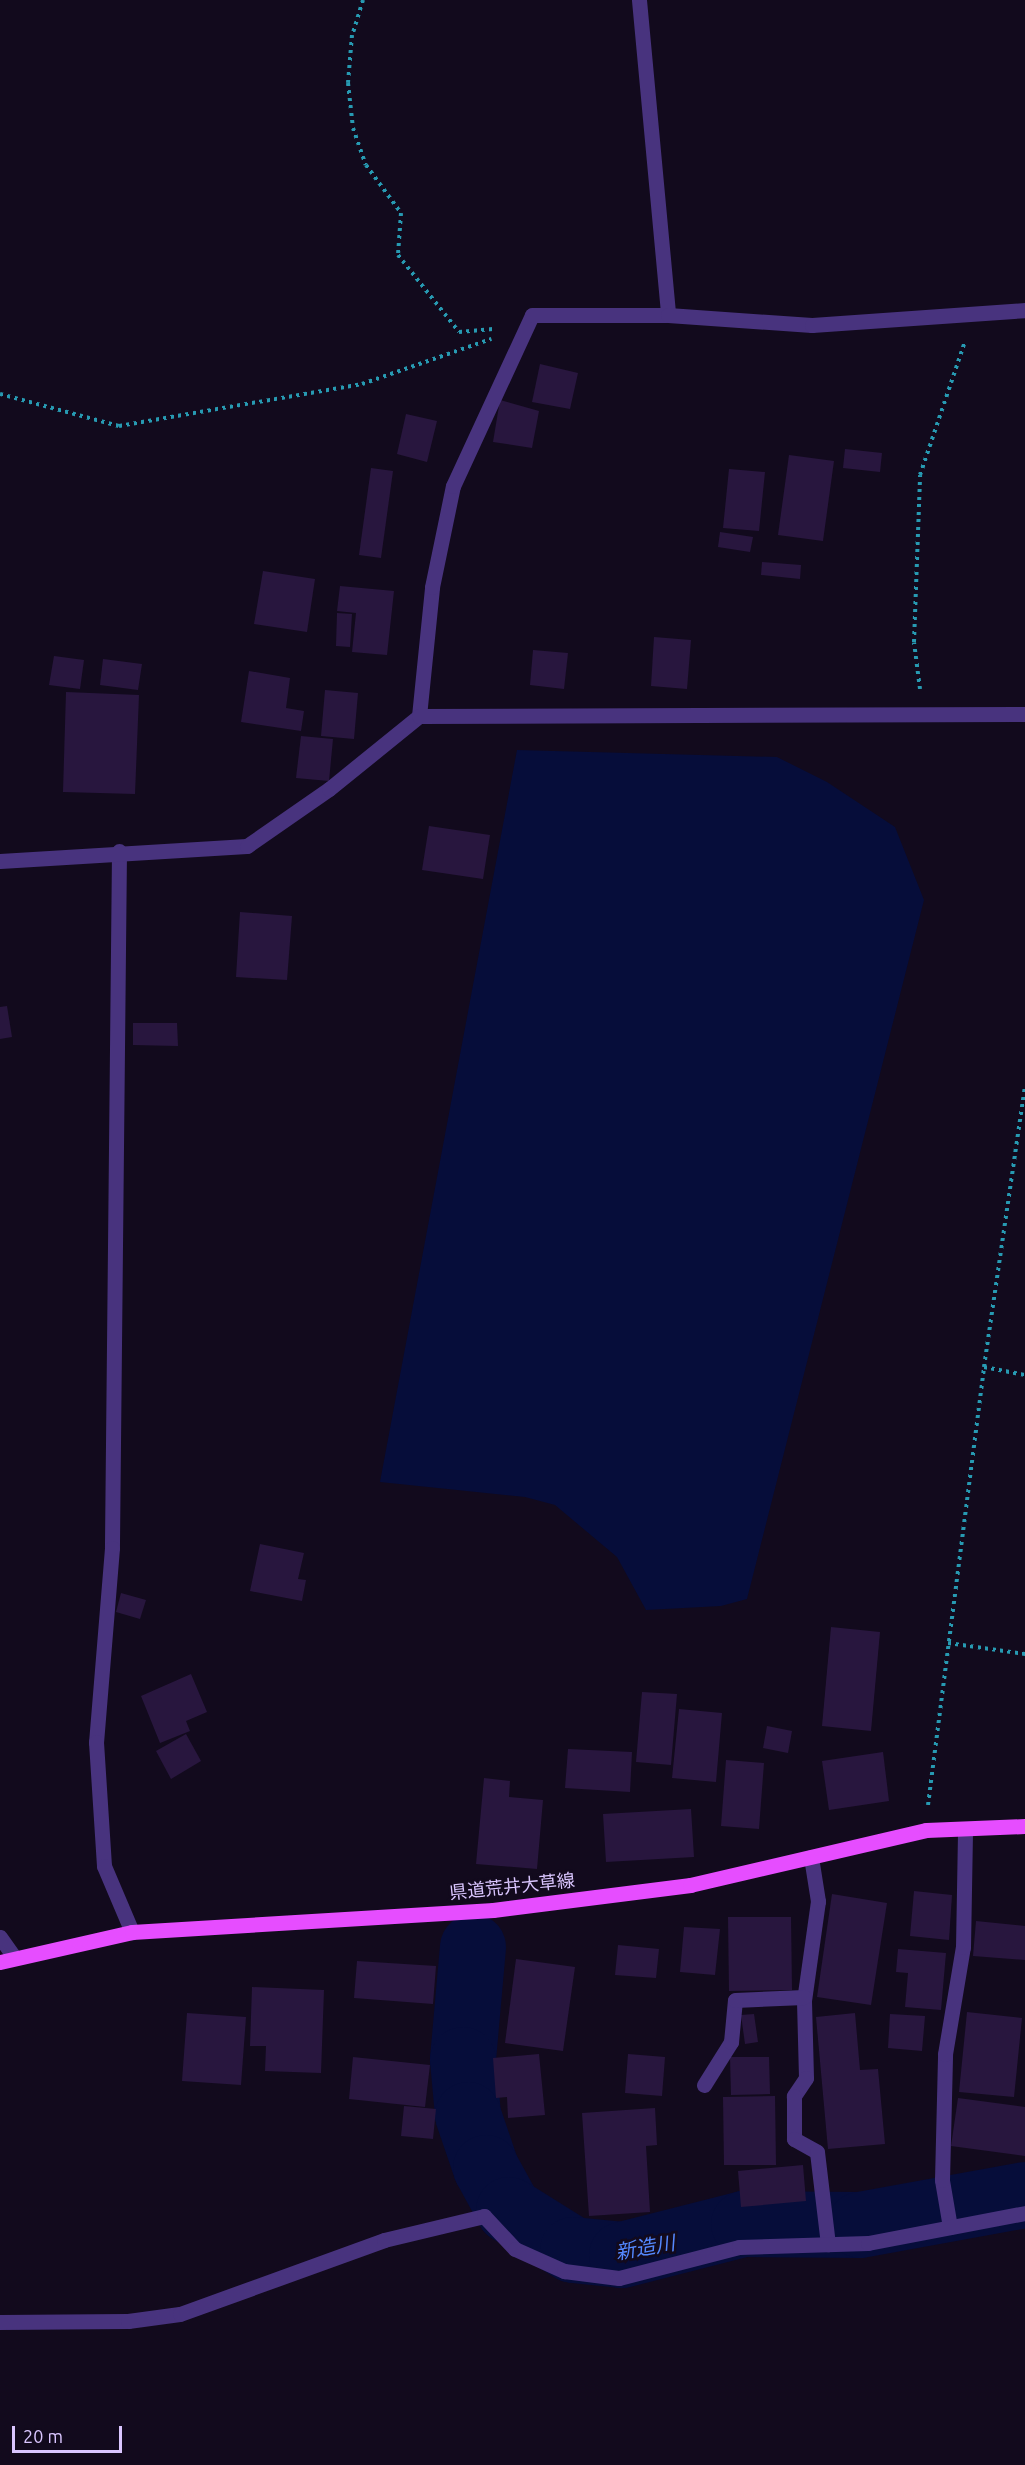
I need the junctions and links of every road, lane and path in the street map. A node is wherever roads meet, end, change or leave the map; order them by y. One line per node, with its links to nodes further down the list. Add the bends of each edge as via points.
1 (363, 0): 6 (path, via 352,35 348,83 352,128 366,165 401,213 398,255 459,332)
2 (639, 0): 4 (street)
3 (1025, 310): 5 (street)
4 (668, 315): 5 (street, via 812,325); 6 (street, via 532,315)
5 (975, 315): 8 (path, via 920,475 914,642)
6 (527, 326): 7 (path, via 363,384 119,426); 10 (street, via 453,486 432,587)
7 (0, 394)
8 (923, 712): 9 (street); 10 (street)
9 (1025, 714)
10 (419, 716): 11 (street, via 329,789 247,846)
11 (119, 851): 12 (street); 22 (street, via 112,1548 96,1742 104,1866)
12 (0, 861)
13 (1025, 1087): 14 (path)
14 (984, 1367): 15 (path); 16 (path)
15 (1025, 1375)
16 (948, 1643): 17 (path); 20 (path)
17 (1025, 1654)
18 (1025, 1826): 19 (main road, 県道荒井大草線)
19 (965, 1829): 20 (main road, 県道荒井大草線); 28 (street, via 963,1947 945,2054 942,2180)
20 (926, 1830): 21 (main road, 県道荒井大草線)
21 (811, 1857): 22 (main road, 県道荒井大草線, via 690,1885 493,1910); 25 (street, via 818,1901)
22 (132, 1932): 24 (main road, 県道荒井大草線)
23 (0, 1937): 24 (street)
24 (7, 1960)
25 (804, 1997): 26 (street, via 735,2000 731,2042); 29 (street, via 806,2078 794,2096 794,2139 817,2152)
26 (704, 2085)
27 (1025, 2213): 28 (street)
28 (950, 2227): 29 (street, via 868,2243)
29 (828, 2244): 30 (street, via 739,2247 619,2278 564,2271 515,2249 484,2216 384,2240 180,2314 128,2321)
30 (0, 2322)

